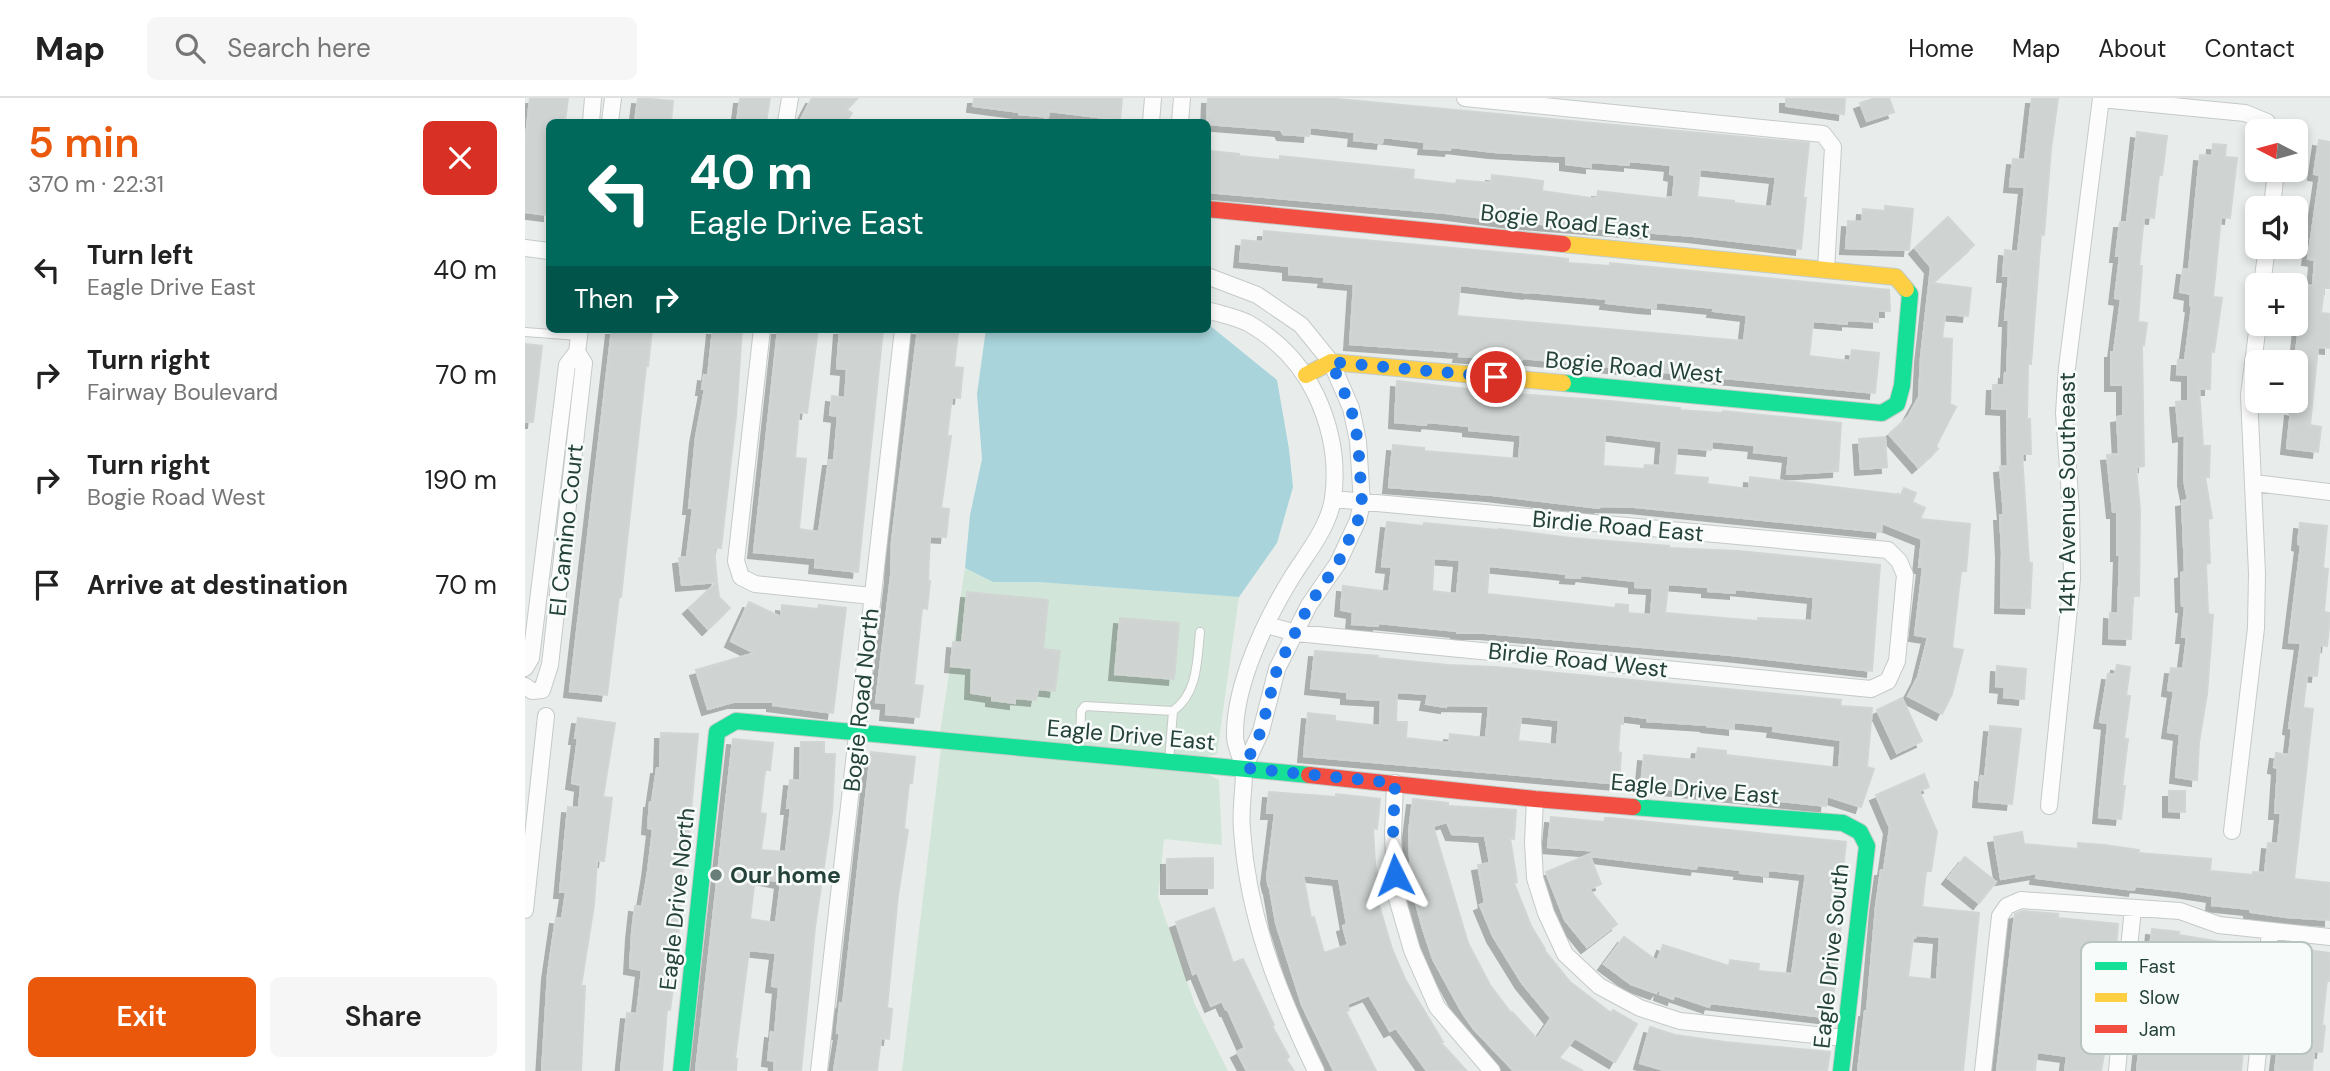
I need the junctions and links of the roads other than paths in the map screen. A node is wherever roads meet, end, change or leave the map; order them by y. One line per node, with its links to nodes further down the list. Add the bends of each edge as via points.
1 (593, 98): 8 (street)
2 (613, 98): 9 (street)
3 (790, 98): 10 (street)
4 (1153, 98): 11 (street)
5 (1182, 98): 12 (street)
6 (1465, 98): 17 (street, via 1823,134 1833,147)
7 (2101, 98): 13 (street, via 2245,113); 49 (street, 14th Avenue Southeast, via 2067,368 2064,413 2072,579)
8 (591, 119)
9 (610, 119)
10 (786, 119)
11 (1151, 119)
12 (1180, 119)
13 (2260, 119)
14 (1211, 209): 17 (street, Bogie Road East)
15 (525, 248): 16 (street)
16 (546, 251)
17 (1826, 270): 27 (street, Bogie Road East, via 1896,277 1910,294)
18 (1211, 277): 25 (street, via 1258,295 1301,325)
19 (1211, 311): 26 (street, via 1246,322 1286,351)
20 (525, 332): 24 (lane)
21 (762, 333): 32 (street, via 736,561 741,578 755,584)
22 (903, 333): 32 (street, Bogie Road North)
23 (2256, 336): 28 (street, via 2249,395)
24 (578, 339): 36 (street, El Camino Court, via 567,365 531,658); 38 (street, El Camino Court, via 584,363 550,665 542,691)
25 (1331, 362): 26 (street); 27 (street, Bogie Road West, via 1882,413 1897,404); 31 (street, via 1351,408)
26 (1306, 375): 30 (street, via 1325,414 1334,449)
27 (1902, 386)
28 (2253, 483): 29 (street); 50 (street, via 2256,628)
29 (2330, 492)
30 (1333, 499): 31 (street, Birdie Road East); 33 (street, via 1324,527)
31 (1362, 503): 35 (street, via 1338,563); 37 (street, Birdie Road East, via 1888,550 1905,575 1897,661)
32 (872, 596): 42 (street, Bogie Road North)
33 (1267, 625): 35 (street, Birdie Road West); 45 (street, via 1240,699 1235,737)
34 (1200, 632): 39 (lane, via 1194,684)
35 (1296, 633): 37 (street, Birdie Road West, via 1871,689); 45 (street, via 1277,669 1261,731)
36 (525, 668)
37 (1888, 681)
38 (525, 686)
39 (1173, 711): 43 (lane, via 1085,706); 44 (lane)
40 (547, 716): 47 (street)
41 (717, 732): 42 (street, Eagle Drive East, via 736,721); 59 (street, Eagle Drive North)
42 (858, 733): 43 (street, Eagle Drive East); 60 (street, Bogie Road North)
43 (1079, 753): 44 (street, Eagle Drive East)
44 (1169, 762): 45 (street, Eagle Drive East)
45 (1244, 768): 46 (street, Eagle Drive East); 61 (street, via 1241,827 1250,897 1269,963)
46 (1395, 783): 48 (street, Eagle Drive East); 62 (street, via 1396,895 1412,950 1437,1007)
47 (532, 797): 53 (street)
48 (1535, 799): 51 (street, Eagle Drive East, via 1843,823 1860,831); 58 (street, via 1535,877 1546,913 1566,954 1599,986 1681,1021)
49 (2049, 806)
50 (2232, 831)
51 (1867, 846): 58 (street, Eagle Drive South)
52 (2133, 908): 54 (street, via 2180,911 2219,925); 56 (street); 64 (street, via 2021,900 2007,906 2000,916)
53 (525, 910)
54 (2270, 931): 55 (street); 57 (street)
55 (2330, 937)
56 (2130, 942)
57 (2269, 942)
58 (1845, 1038): 63 (street, Eagle Drive South)
59 (681, 1071)
60 (819, 1071)
61 (1316, 1071)
62 (1492, 1071)
63 (1841, 1071)
64 (1983, 1071)

